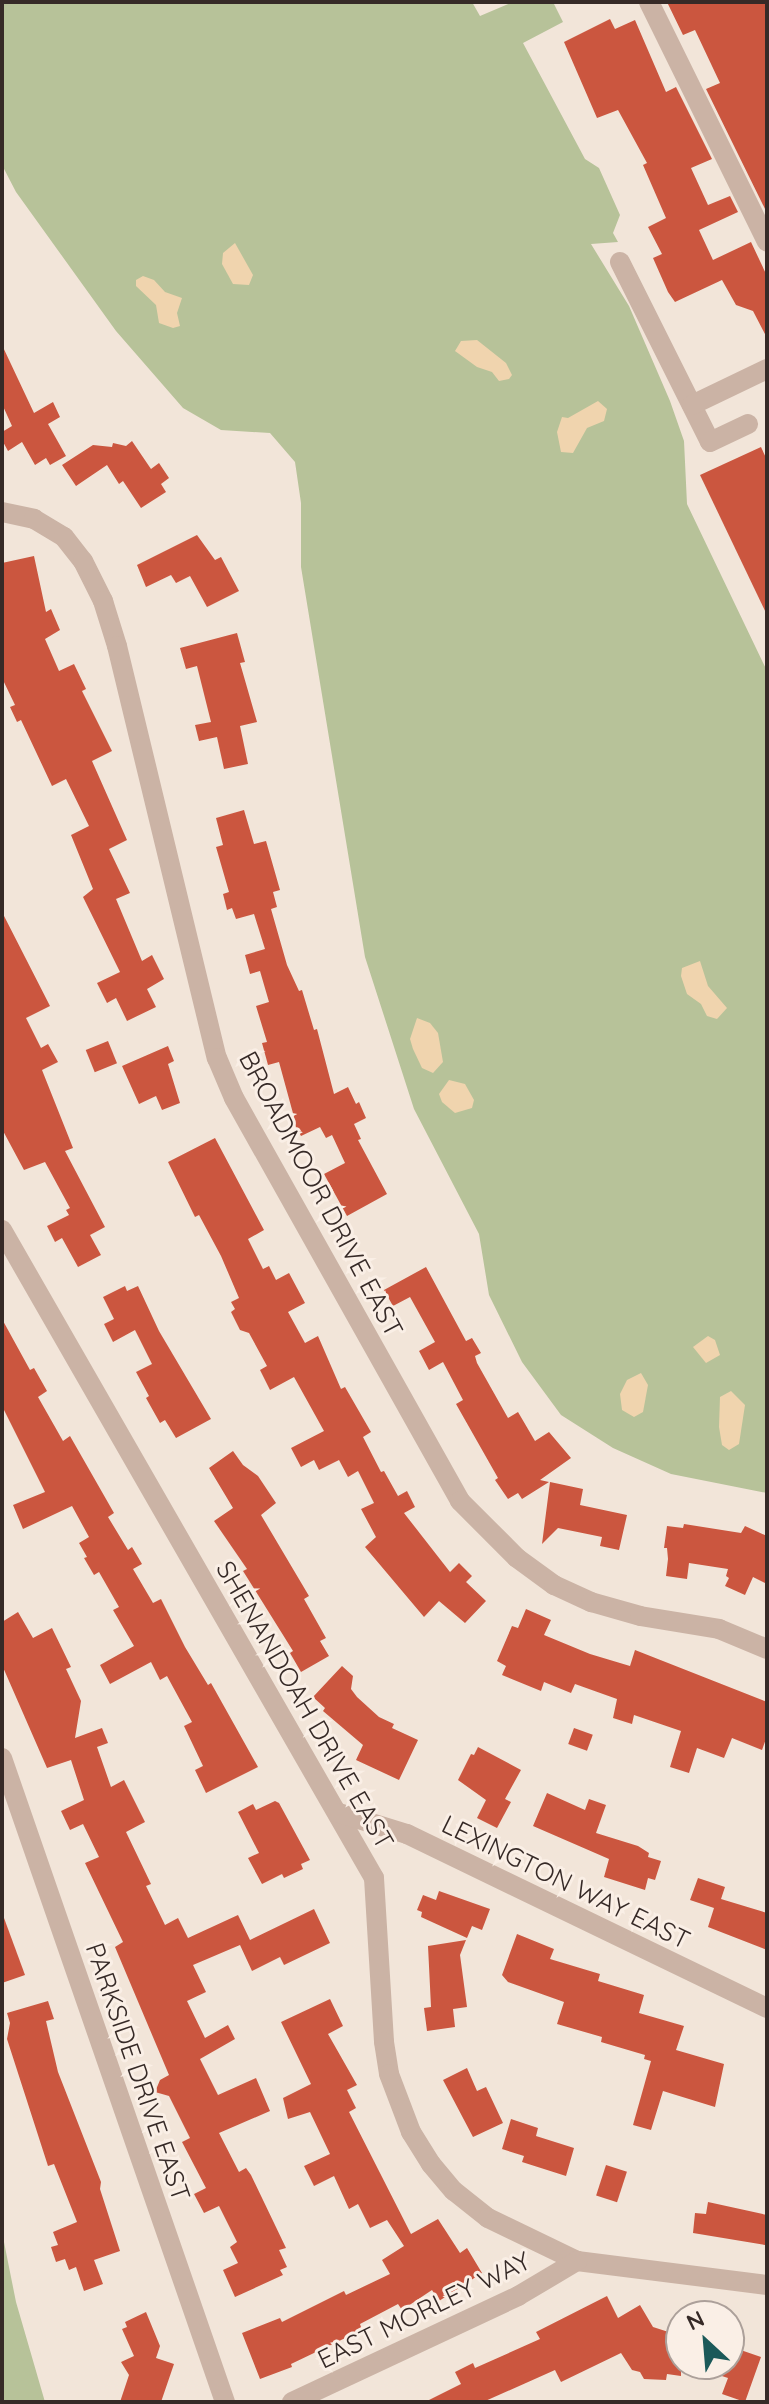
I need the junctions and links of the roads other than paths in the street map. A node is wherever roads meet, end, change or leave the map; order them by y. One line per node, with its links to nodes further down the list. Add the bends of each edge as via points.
1 (649, 2): 2 (street)
2 (767, 242)
3 (620, 262): 5 (street)
4 (767, 369): 5 (street)
5 (692, 405): 6 (street, via 710,442)
6 (748, 424)
7 (2, 512): 9 (street, BROADMOOR DRIVE EAST, via 34,519 64,537 103,601 217,1058 234,1098 460,1501 517,1558 554,1585 591,1602 719,1629)
8 (2, 1230): 11 (street, SHENANDOAH DRIVE EAST)
9 (767, 1649)
10 (2, 1758): 15 (street, PARKSIDE DRIVE EAST)
11 (339, 1813): 12 (street, LEXINGTON WAY EAST, via 407,1834); 13 (street, SHENANDOAH DRIVE EAST, via 374,1878 384,2042 389,2074 411,2132 431,2164 467,2203 512,2233)
12 (767, 2008)
13 (577, 2261): 14 (street, SHENANDOAH DRIVE EAST); 16 (street, EAST MORLEY WAY, via 518,2296)
14 (767, 2285)
15 (225, 2402)
16 (292, 2402)

